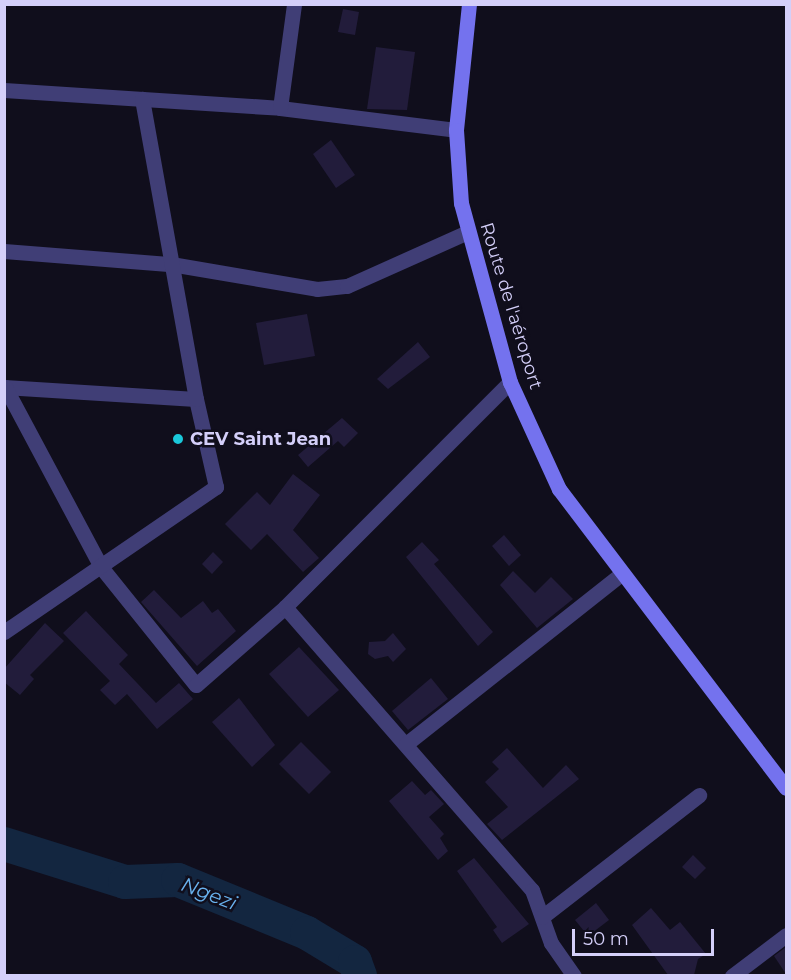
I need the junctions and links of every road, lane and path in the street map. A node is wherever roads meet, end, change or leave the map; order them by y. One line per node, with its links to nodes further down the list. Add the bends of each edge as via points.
1 (294, 4): 5 (street)
2 (469, 4): 6 (street, Route de l'aéroport)
3 (4, 90): 4 (street)
4 (142, 99): 5 (street); 9 (street)
5 (280, 108): 6 (street)
6 (456, 130): 7 (street, Route de l'aéroport)
7 (468, 232): 9 (street, via 347,286 317,289); 10 (street, Route de l'aéroport)
8 (4, 251): 9 (street)
9 (171, 264): 12 (street)
10 (510, 382): 14 (street, Route de l'aéroport, via 560,489); 15 (street)
11 (5, 387): 12 (street); 13 (street)
12 (196, 399): 13 (street, via 216,487)
13 (101, 567): 15 (street, via 196,685); 16 (street)
14 (621, 574): 17 (street); 18 (street, Route de l'aéroport)
15 (285, 607): 17 (street)
16 (4, 632)
17 (406, 744): 20 (street, via 532,890)
18 (786, 788)
19 (699, 795): 20 (street)
20 (542, 917): 22 (street, via 551,943)
21 (786, 935): 23 (street)
22 (574, 975)
23 (732, 975)

